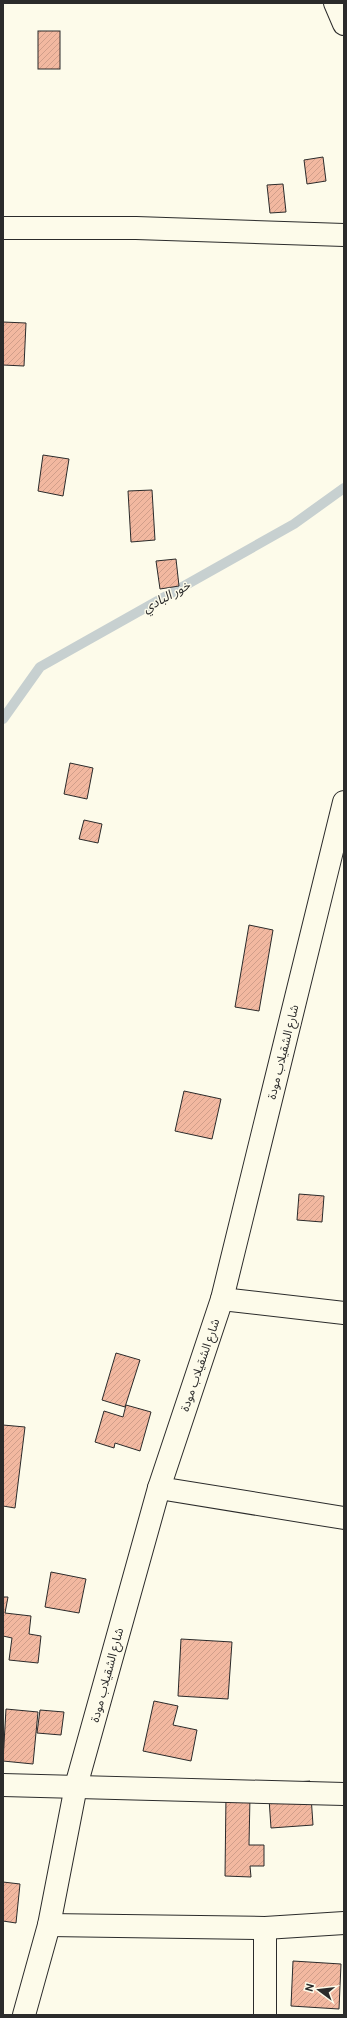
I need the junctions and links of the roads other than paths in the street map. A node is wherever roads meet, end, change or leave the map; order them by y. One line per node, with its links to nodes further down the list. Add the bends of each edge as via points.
1 (335, 3): 2 (street)
2 (344, 24)
3 (3, 228): 4 (street, via 136,228)
4 (344, 234)
5 (344, 802): 6 (street, شارع الشقيلاب مودة)
6 (336, 875): 7 (street, شارع الشقيلاب مودة)
7 (222, 1299): 8 (street); 9 (street, شارع الشقيلاب مودة)
8 (344, 1313)
9 (159, 1488): 10 (street); 12 (street, شارع الشقيلاب مودة)
10 (344, 1518)
11 (3, 1785): 12 (street)
12 (76, 1786): 13 (street); 15 (street, شارع الشقيلاب مودة)
13 (344, 1794)
14 (344, 1922): 16 (street)
15 (49, 1925): 16 (street); 17 (street, شارع الشقيلاب مودة)
16 (265, 1928): 18 (street)
17 (24, 2015)
18 (265, 2015)

